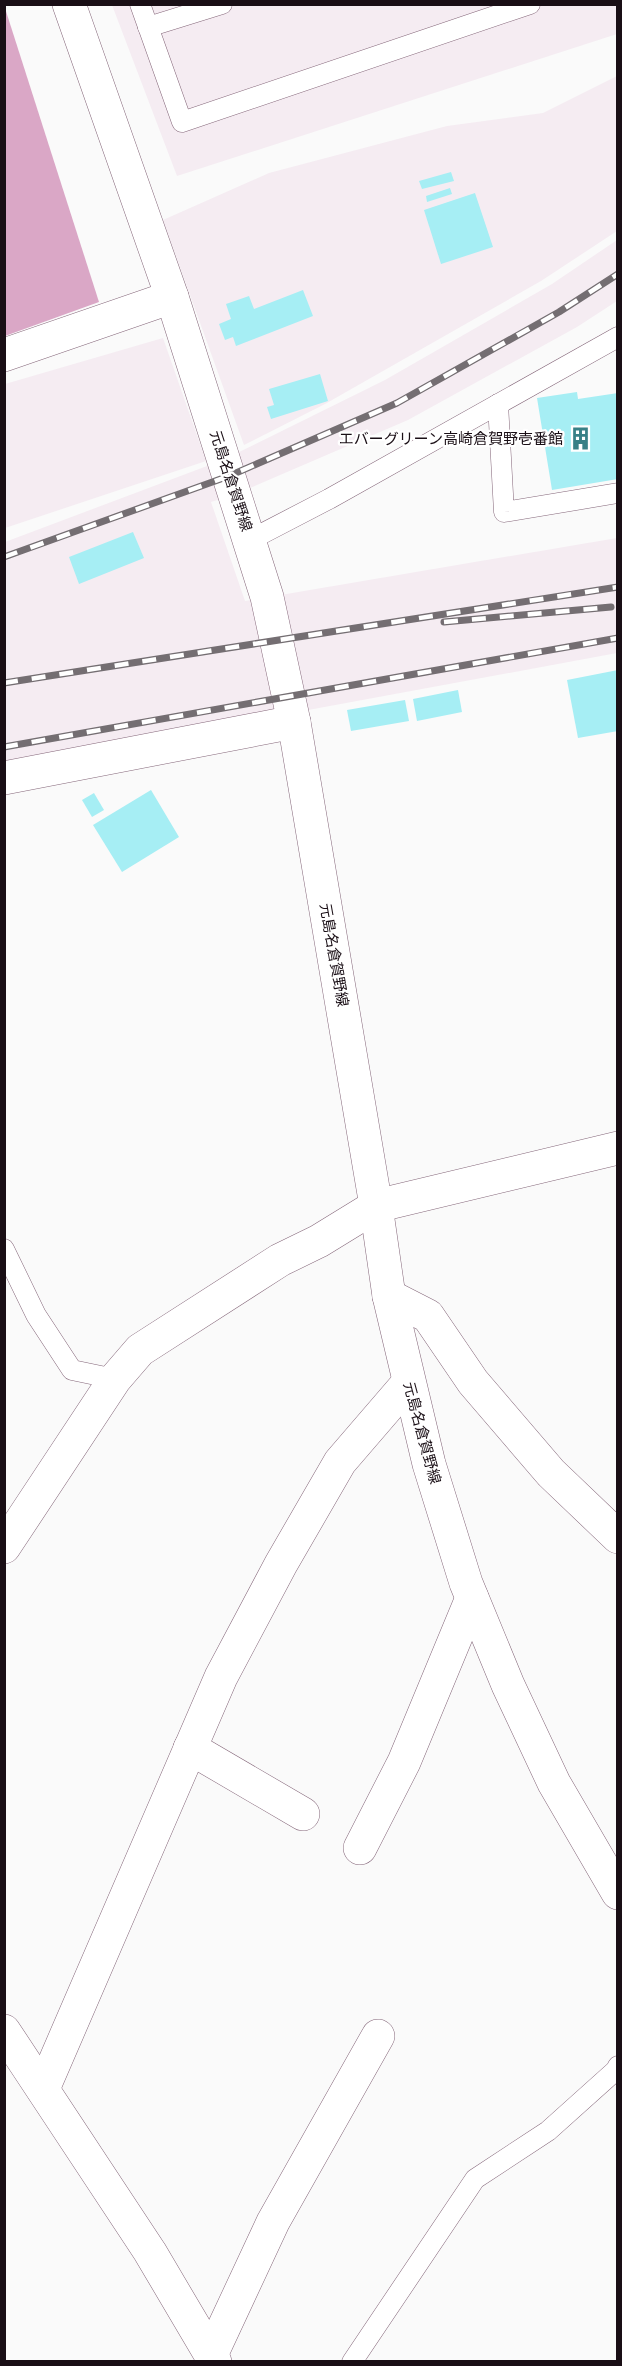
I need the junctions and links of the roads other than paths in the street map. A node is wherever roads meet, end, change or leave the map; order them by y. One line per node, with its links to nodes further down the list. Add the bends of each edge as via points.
1 (69, 4): 7 (street, 元島名倉賀野線)
2 (140, 4): 6 (lane)
3 (222, 4): 6 (lane)
4 (530, 4): 5 (lane)
5 (473, 14): 6 (lane, via 182,122)
6 (148, 27)
7 (172, 297): 9 (street); 12 (street, 元島名倉賀野線)
8 (618, 337): 10 (lane)
9 (4, 355)
10 (498, 404): 11 (lane, via 504,512); 12 (lane)
11 (618, 493)
12 (250, 540): 13 (street, 元島名倉賀野線, via 267,597)
13 (294, 722): 14 (street); 16 (street, 元島名倉賀野線)
14 (4, 778)
15 (618, 1148): 16 (street)
16 (376, 1206): 18 (street, 元島名倉賀野線); 19 (street, via 280,1260 140,1350)
17 (4, 1248): 19 (lane, via 36,1315 72,1370)
18 (389, 1296): 20 (street, 元島名倉賀野線); 21 (street, via 429,1316 473,1382 551,1473)
19 (115, 1379): 22 (street)
20 (408, 1383): 23 (street, 元島名倉賀野線); 24 (street, via 340,1462 221,1677)
21 (618, 1537)
22 (4, 1547)
23 (472, 1598): 26 (street, via 404,1762); 27 (street, 元島名倉賀野線, via 507,1685 554,1783)
24 (190, 1748): 25 (street); 31 (street)
25 (303, 1814)
26 (360, 1848)
27 (618, 1893)
28 (4, 2031): 31 (street)
29 (378, 2036): 32 (street, via 273,2222)
30 (618, 2066): 33 (lane, via 548,2131 475,2179)
31 (43, 2089): 32 (street, via 150,2252)
32 (213, 2358)
33 (352, 2361)

